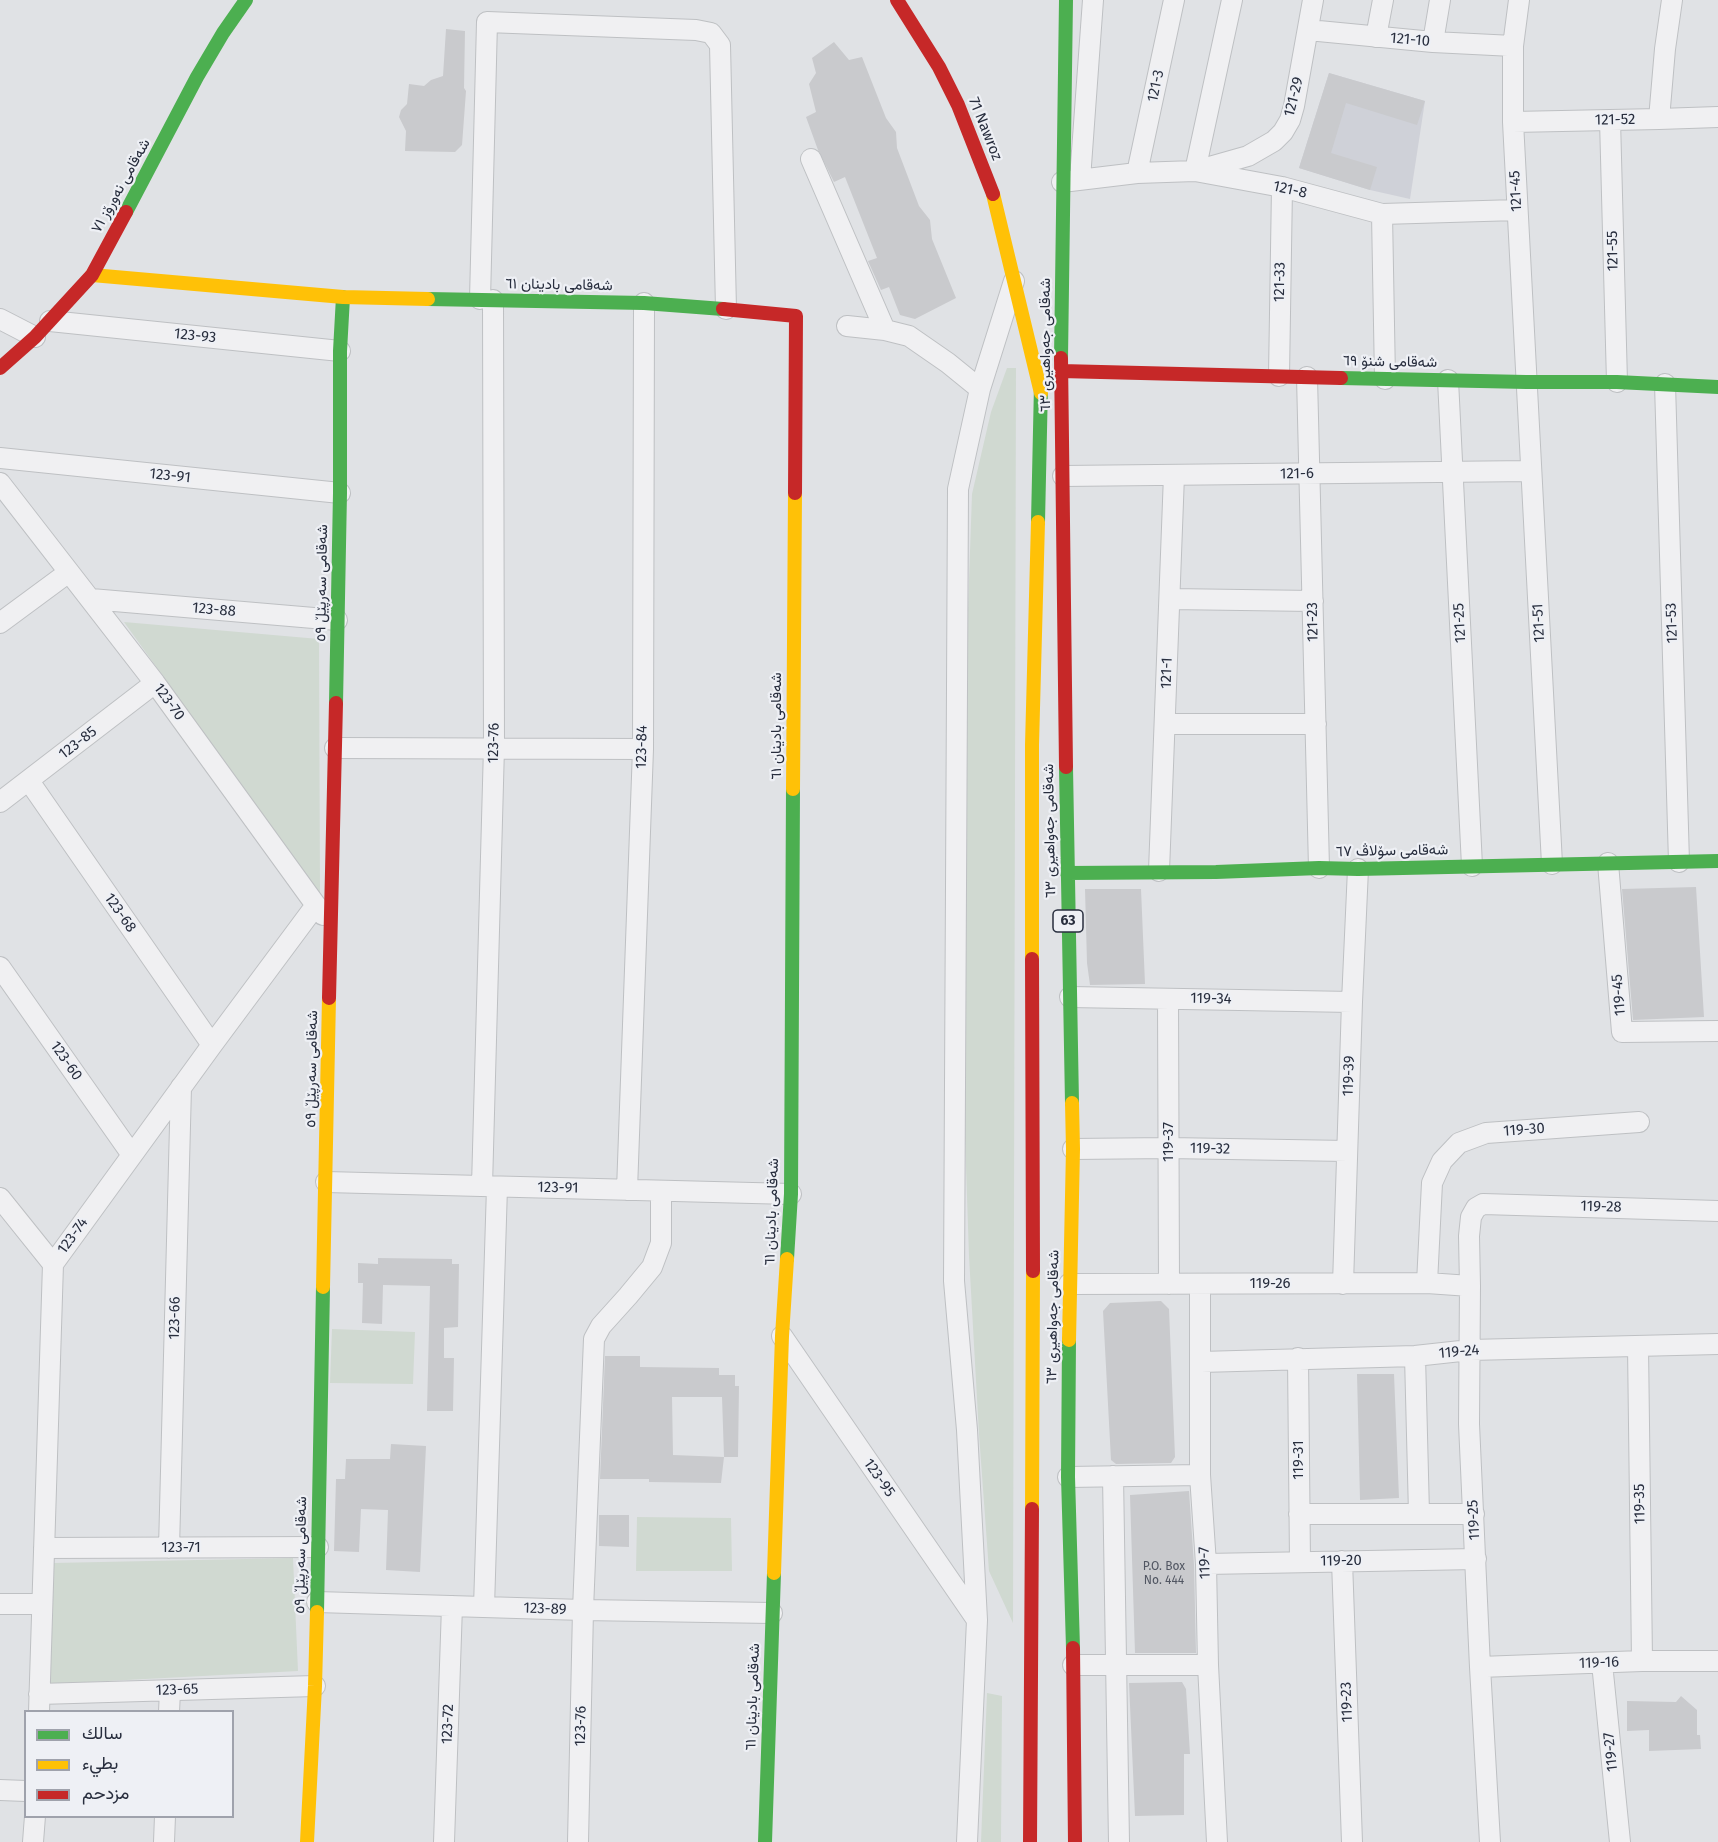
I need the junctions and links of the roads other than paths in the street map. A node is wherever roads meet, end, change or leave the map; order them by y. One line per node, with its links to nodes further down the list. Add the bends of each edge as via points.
1 (246, 0): 27 (street, شەقامی نەورۆز ٧١, via 197,76)
2 (897, 0): 28 (street, 71 Nawroz, via 958,105 995,201)
3 (1066, 0): 23 (street, شەقامی جەواهیری ٦٣ / 63)
4 (1093, 0): 23 (street)
5 (1174, 0): 22 (street, 121-3)
6 (1232, 0): 21 (street)
7 (1313, 0): 12 (street, 121-29)
8 (1383, 0): 13 (street)
9 (1440, 0): 14 (street)
10 (1519, 0): 15 (street, 121-45)
11 (1672, 0): 17 (street)
12 (1308, 30): 13 (street, 121-10); 21 (street, 121-29, via 1294,106 1283,132 1248,156)
13 (1376, 37): 14 (street, 121-10)
14 (1433, 42): 15 (street, 121-10)
15 (1513, 46): 19 (street, 121-45)
16 (1718, 117): 17 (street, 121-52)
17 (1659, 119): 18 (street, 121-52)
18 (1610, 120): 19 (street, 121-52); 47 (street, 121-55)
19 (1513, 122): 25 (street, 121-45)
20 (811, 159): 36 (street)
21 (1196, 171): 22 (street, 121-8); 24 (street, 121-8)
22 (1137, 173): 23 (street, 121-8)
23 (1071, 181): 41 (street, شەقامی جەواهیری ٦٣ / 63, via 1058,288)
24 (1281, 187): 26 (street, 121-8); 42 (street, 121-33)
25 (1517, 210): 26 (street, 121-8); 46 (street, 121-45)
26 (1382, 214): 44 (street)
27 (92, 275): 29 (street, شەقامی بادینان ٦١); 34 (street, شەقامی نەورۆز ٧١)
28 (1014, 281): 50 (street); 51 (street, 71 Nawroz)
29 (343, 297): 30 (street, شەقامی بادینان ٦١); 39 (street, شەقامی سەرپێڵ ٥٩)
30 (486, 299): 31 (street, شەقامی بادینان ٦١); 32 (street, 123-76, via 487,22 696,30 711,33 720,45); 69 (street, 123-76)
31 (644, 303): 32 (street, شەقامی بادینان ٦١); 71 (street, 123-84)
32 (726, 309): 101 (street, شەقامی بادینان ٦١, via 796,316)
33 (0, 318): 38 (street)
34 (50, 321): 38 (street, شەقامی نەورۆز ٧١); 39 (street, 123-93)
35 (847, 326): 36 (street)
36 (885, 330): 50 (street, via 909,336)
37 (1042, 334): 51 (street, شەقامی جەواهیری ٦٣ / 63)
38 (35, 337): 40 (street, شەقامی نەورۆز ٧١)
39 (340, 351): 59 (street, شەقامی سەرپێڵ ٥٩)
40 (0, 368)
41 (1061, 371): 42 (street, شەقامی شنۆ ٦٩); 57 (street, شەقامی جەواهیری ٦٣ / 63)
42 (1279, 376): 43 (street, شەقامی شنۆ ٦٩)
43 (1307, 377): 44 (street, شەقامی شنۆ ٦٩); 55 (street, 121-23)
44 (1385, 378): 45 (street, شەقامی شنۆ ٦٩)
45 (1448, 380): 46 (street, شەقامی شنۆ ٦٩); 54 (street, 121-25)
46 (1526, 382): 47 (street, شەقامی شنۆ ٦٩); 53 (street, 121-51)
47 (1617, 382): 48 (street, شەقامی شنۆ ٦٩)
48 (1665, 384): 49 (street, شەقامی شنۆ ٦٩); 75 (street, 121-53)
49 (1718, 387)
50 (980, 389): 139 (street, via 958,489 954,1281)
51 (1041, 393): 162 (street, شەقامی جەواهیری ٦٣ / 63, via 1032,745)
52 (0, 459): 59 (street, 123-91)
53 (1531, 471): 54 (street, 121-6); 77 (street, 121-51)
54 (1453, 472): 55 (street, 121-6); 78 (street, 121-25)
55 (1310, 473): 56 (street, 121-6); 63 (street, 121-23)
56 (1174, 475): 57 (street, 121-6); 62 (street, 121-1)
57 (1063, 476): 82 (street, شەقامی جەواهیری ٦٣ / 63)
58 (0, 483): 60 (street, 123-70)
59 (340, 493): 64 (street, شەقامی سەرپێڵ ٥٩)
60 (69, 572): 61 (street, 123-70); 65 (street)
61 (91, 599): 64 (street, 123-88); 66 (street, 123-70)
62 (1170, 600): 63 (street); 67 (street, 121-1)
63 (1313, 601): 68 (street, 121-23)
64 (337, 620): 70 (street, شەقامی سەرپێڵ ٥٩)
65 (0, 622)
66 (155, 683): 72 (street, 123-85); 83 (street, 123-70)
67 (1165, 724): 68 (street); 81 (street, 121-1)
68 (1316, 724): 79 (street, 121-23)
69 (494, 747): 70 (street); 71 (street); 98 (street, 123-76)
70 (335, 748): 84 (street, شەقامی سەرپێڵ ٥٩)
71 (643, 749): 99 (street, 123-84)
72 (29, 781): 73 (street, 123-85); 90 (street, 123-68)
73 (0, 802)
74 (1718, 861): 75 (street, شەقامی سۆلاڤ ٦٧)
75 (1679, 862): 76 (street, شەقامی سۆلاڤ ٦٧)
76 (1608, 863): 77 (street, شەقامی سۆلاڤ ٦٧); 89 (street, 119-45, via 1622,1032)
77 (1552, 864): 78 (street, شەقامی سۆلاڤ ٦٧)
78 (1472, 866): 80 (street, شەقامی سۆلاڤ ٦٧)
79 (1319, 868): 80 (street, شەقامی سۆلاڤ ٦٧); 81 (street, شەقامی سۆلاڤ ٦٧)
80 (1358, 869): 88 (street, 119-39)
81 (1160, 871): 82 (street, شەقامی سۆلاڤ ٦٧)
82 (1067, 873): 86 (street, شەقامی جەواهیری ٦٣ / 63)
83 (316, 905): 84 (street, 123-70); 90 (street, 123-74)
84 (331, 927): 97 (street, شەقامی سەرپێڵ ٥٩)
85 (0, 967): 96 (street, 123-60)
86 (1070, 997): 87 (street, 119-34); 94 (street, شەقامی جەواهیری ٦٣ / 63)
87 (1168, 999): 88 (street, 119-34); 93 (street, 119-37)
88 (1352, 1002): 95 (street, 119-39)
89 (1718, 1031)
90 (212, 1045): 91 (street, 123-74)
91 (181, 1087): 96 (street, 123-74); 127 (street, 123-66)
92 (1639, 1122): 106 (street, 119-30, via 1486,1133 1459,1143 1442,1161 1432,1183)
93 (1168, 1148): 94 (street, 119-32); 95 (street, 119-32); 108 (street, 119-37)
94 (1073, 1149): 107 (street, شەقامی جەواهیری ٦٣ / 63)
95 (1347, 1151): 110 (street, 119-39)
96 (132, 1155): 105 (street, 123-74)
97 (326, 1182): 98 (street, 123-91); 125 (street, شەقامی سەرپێڵ ٥٩)
98 (489, 1187): 99 (street, 123-91); 136 (street, 123-76)
99 (627, 1190): 100 (street, 123-91)
100 (660, 1191): 101 (street, 123-91); 137 (street, 123-76, via 661,1243 652,1267 594,1339)
101 (791, 1194): 112 (street, شەقامی بادینان ٦١)
102 (0, 1198): 105 (street)
103 (1483, 1204): 104 (street, 119-28); 111 (street, 119-25, via 1471,1217)
104 (1718, 1211)
105 (53, 1264): 126 (street, 123-74)
106 (1427, 1283): 110 (street, 119-26); 111 (street, 119-26)
107 (1069, 1284): 108 (street, 119-26); 121 (street, شەقامی جەواهیری ٦٣ / 63)
108 (1169, 1284): 109 (street, 119-26)
109 (1200, 1284): 110 (street, 119-26); 118 (street, 119-7)
110 (1343, 1284)
111 (1470, 1286): 115 (street, 119-25)
112 (782, 1336): 138 (street, شەقامی بادینان ٦١); 139 (street, 123-95)
113 (1718, 1344): 114 (street, 119-24)
114 (1638, 1346): 115 (street, 119-24); 140 (street, 119-35)
115 (1470, 1350): 116 (street, 119-24); 124 (street, 119-25)
116 (1415, 1356): 117 (street, 119-24); 123 (street)
117 (1298, 1358): 118 (street, 119-24); 122 (street, 119-31)
118 (1201, 1362): 119 (street, 119-7)
119 (1200, 1475): 120 (street); 131 (street, 119-7)
120 (1113, 1476): 121 (street); 144 (street)
121 (1068, 1477): 143 (street, شەقامی جەواهیری ٦٣ / 63)
122 (1299, 1514): 123 (street); 130 (street, 119-31)
123 (1419, 1514): 124 (street)
124 (1474, 1514): 128 (street, 119-25)
125 (318, 1547): 127 (street, 123-71); 132 (street, شەقامی سەرپێڵ ٥٩)
126 (44, 1548): 127 (street, 123-71); 134 (street, 123-74)
127 (169, 1548)
128 (1476, 1559): 129 (street, 119-20); 146 (street, 119-25)
129 (1342, 1561): 130 (street, 119-20); 166 (street, 119-23)
130 (1300, 1562): 131 (street, 119-20)
131 (1206, 1564): 145 (street, 119-7)
132 (317, 1602): 135 (street, 123-89); 147 (street, شەقامی سەرپێڵ ٥٩)
133 (0, 1604): 134 (street)
134 (42, 1604): 149 (street, 123-74)
135 (452, 1606): 136 (street, 123-89); 158 (street, 123-72)
136 (484, 1607): 137 (street, 123-89)
137 (583, 1610): 138 (street, 123-89); 159 (street, 123-76)
138 (772, 1613): 160 (street, شەقامی بادینان ٦١)
139 (977, 1620): 161 (street)
140 (1642, 1661): 141 (street, 119-16); 142 (street, 119-16)
141 (1718, 1661)
142 (1602, 1663): 146 (street, 119-16); 168 (street, 119-27)
143 (1073, 1665): 144 (street); 163 (street, شەقامی جەواهیری ٦٣ / 63)
144 (1117, 1665): 145 (street); 164 (street)
145 (1208, 1665): 165 (street, 119-7)
146 (1480, 1667): 167 (street, 119-25)
147 (315, 1686): 148 (street, 123-65); 157 (street, شەقامی سەرپێڵ ٥٩)
148 (170, 1691): 149 (street, 123-65); 150 (street)
149 (39, 1703)
150 (169, 1710)
151 (0, 1790): 152 (street)
152 (24, 1791)
153 (35, 1818): 155 (street)
154 (165, 1818): 156 (street)
155 (33, 1842)
156 (164, 1842)
157 (307, 1842)
158 (444, 1842)
159 (578, 1842)
160 (765, 1842)
161 (967, 1842)
162 (1030, 1842)
163 (1075, 1842)
164 (1119, 1842)
165 (1217, 1842)
166 (1352, 1842)
167 (1490, 1842)
168 (1620, 1842)

